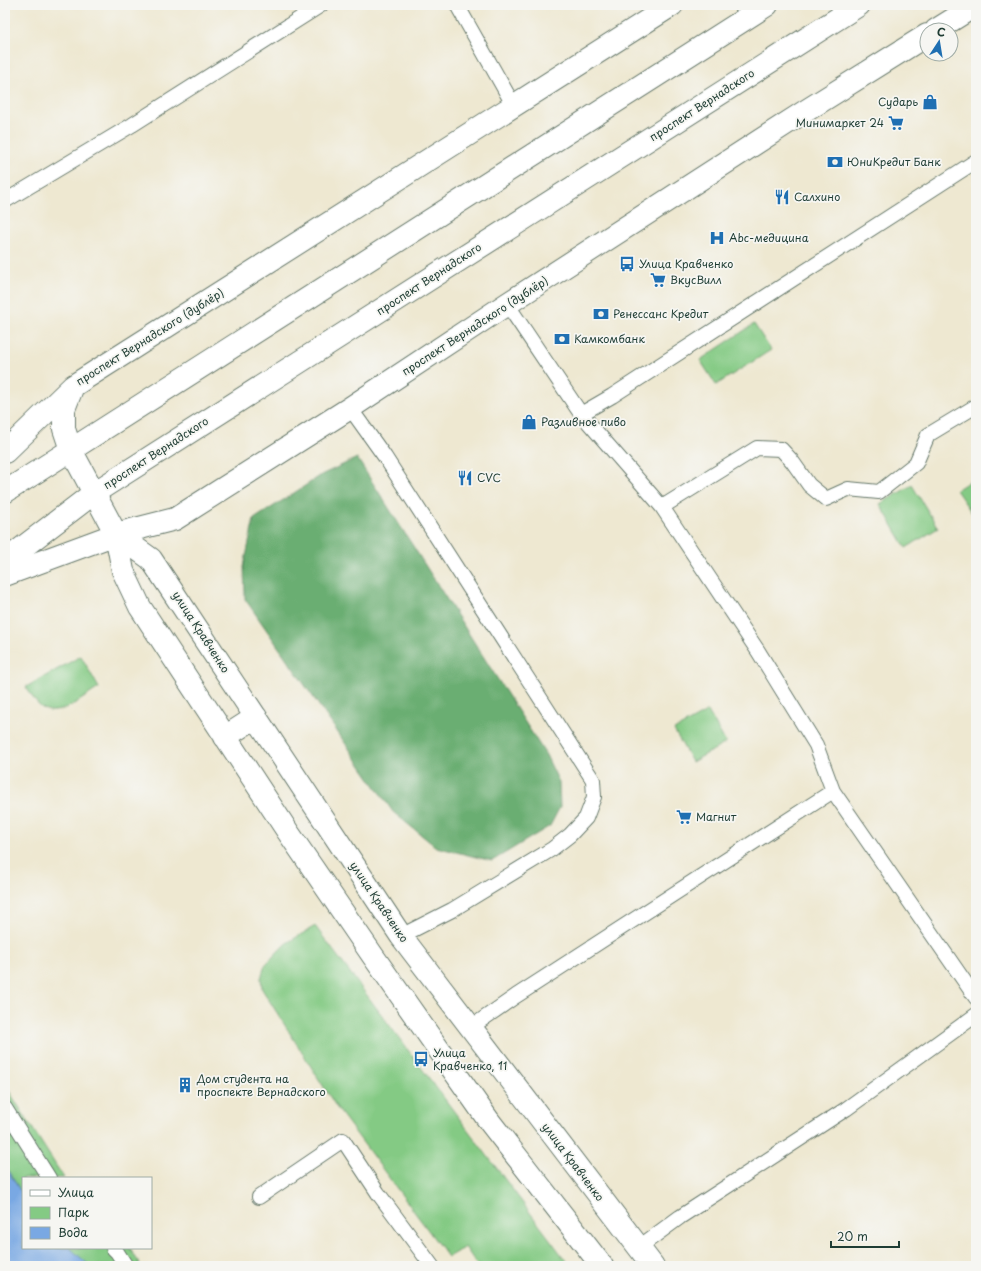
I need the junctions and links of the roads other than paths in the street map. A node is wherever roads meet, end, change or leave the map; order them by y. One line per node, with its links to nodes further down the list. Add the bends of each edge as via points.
1 (321, 5): 11 (lane)
2 (457, 5): 9 (lane)
3 (672, 5): 9 (street, проспект Вернадского (дублёр))
4 (767, 5): 17 (street)
5 (859, 5): 20 (street, проспект Вернадского)
6 (976, 5): 7 (street)
7 (949, 22)
8 (919, 40): 12 (street, проспект Вернадского (дублёр))
9 (514, 106): 13 (street, проспект Вернадского (дублёр))
10 (976, 161): 16 (lane)
11 (5, 202)
12 (507, 304): 15 (street, проспект Вернадского (дублёр)); 16 (lane)
13 (73, 386): 17 (street, улица Кравченко, via 64,409 64,429); 18 (street, проспект Вернадского (дублёр))
14 (976, 406): 21 (lane, via 928,436 916,463 879,492 848,489 826,499 809,485 781,448 757,448)
15 (350, 408): 22 (street, проспект Вернадского (дублёр), via 175,519); 30 (lane, via 385,456 593,780 594,797 586,818 570,835 552,849 452,910)
16 (582, 414): 21 (lane)
17 (71, 450): 19 (street); 20 (street, улица Кравченко)
18 (5, 452)
19 (5, 492)
20 (94, 493): 22 (street, улица Кравченко); 23 (street, проспект Вернадского)
21 (662, 507): 27 (lane, via 758,651 816,745)
22 (116, 534): 24 (street, проспект Вернадского (дублёр)); 25 (street, улица Кравченко, via 151,559); 26 (street, улица Кравченко, via 123,571 140,607)
23 (5, 561)
24 (5, 575)
25 (256, 717): 26 (street); 28 (street, улица Кравченко)
26 (225, 738): 29 (street, улица Кравченко)
27 (833, 791): 31 (lane); 33 (lane)
28 (364, 881): 29 (street); 30 (street, улица Кравченко)
29 (334, 899): 41 (street, улица Кравченко, via 489,1121)
30 (400, 936): 33 (street, улица Кравченко)
31 (976, 998)
32 (976, 1015): 37 (lane, via 846,1109 680,1217)
33 (470, 1028): 37 (street, улица Кравченко)
34 (5, 1108): 35 (lane)
35 (48, 1177)
36 (260, 1198): 40 (lane, via 343,1140 378,1194)
37 (638, 1248): 42 (street, улица Кравченко)
38 (114, 1249): 39 (lane)
39 (126, 1266)
40 (432, 1266)
41 (602, 1266)
42 (653, 1266)

